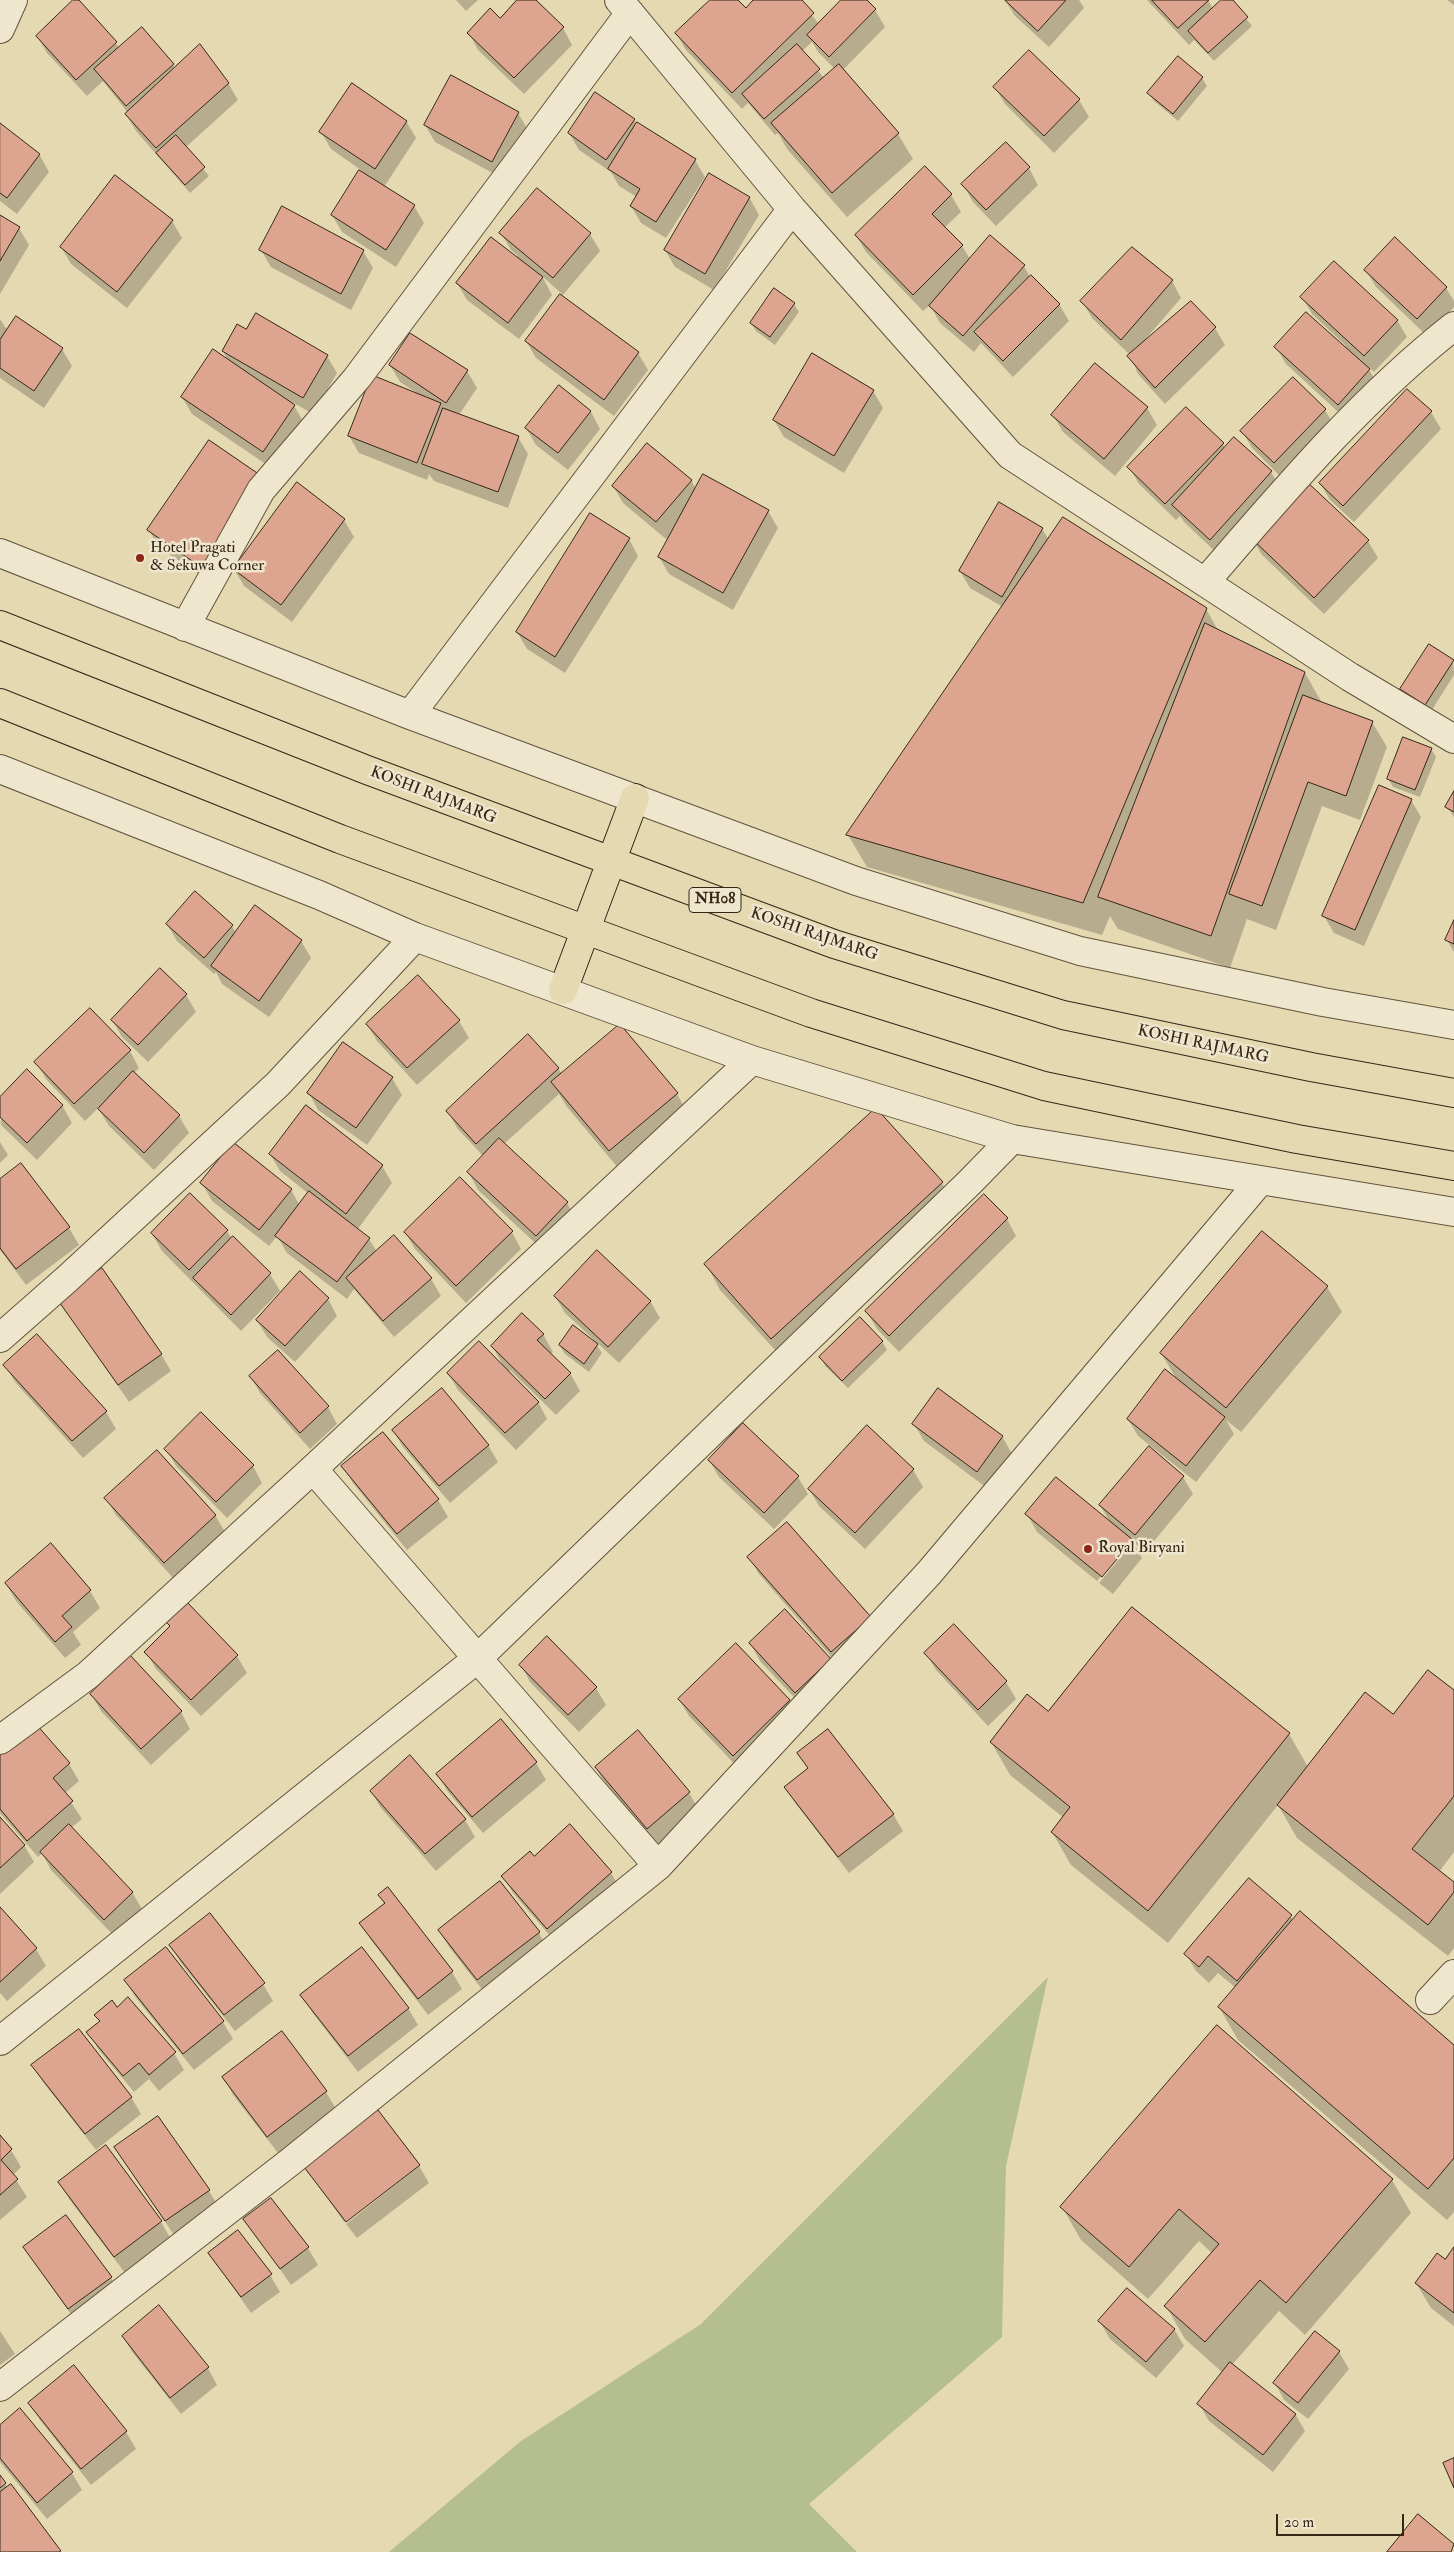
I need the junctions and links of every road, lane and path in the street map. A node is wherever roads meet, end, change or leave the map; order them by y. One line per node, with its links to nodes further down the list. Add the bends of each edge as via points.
1 (13, 0): 3 (street)
2 (624, 6): 4 (street); 9 (street, via 357,378 261,490)
3 (0, 29)
4 (792, 209): 7 (street, via 1010,455); 11 (street)
5 (1454, 326): 7 (street, via 1417,355 1330,439)
6 (0, 554): 9 (street)
7 (1205, 582): 12 (street)
8 (0, 625): 15 (main road, KOSHI RAJMARG / NH08, via 367,770)
9 (185, 627): 11 (street)
10 (0, 704): 16 (main road, via 340,839)
11 (410, 715): 14 (street)
12 (1454, 739)
13 (0, 769): 17 (street, via 319,895)
14 (635, 798): 15 (main road); 19 (street, via 856,881 1080,950 1323,1002)
15 (612, 862): 16 (main road); 21 (main road, KOSHI RAJMARG / NH08, via 834,944 1063,1015)
16 (586, 931): 18 (main road); 23 (main road, via 810,1013 1044,1086 1297,1139)
17 (415, 937): 18 (street); 26 (street, via 278,1084)
18 (563, 990): 20 (street)
19 (1454, 1025)
20 (752, 1060): 22 (street); 27 (street)
21 (1454, 1093)
22 (1012, 1139): 24 (street); 28 (street)
23 (1454, 1166)
24 (1260, 1181): 25 (street); 30 (street, via 929,1573)
25 (1454, 1212)
26 (0, 1338)
27 (313, 1469): 28 (street); 29 (street, via 88,1674)
28 (478, 1658): 30 (street); 33 (street)
29 (0, 1740)
30 (658, 1866): 34 (street, via 298,2156)
31 (1454, 1974): 32 (street)
32 (1430, 2000)
33 (0, 2042)
34 (0, 2387)

